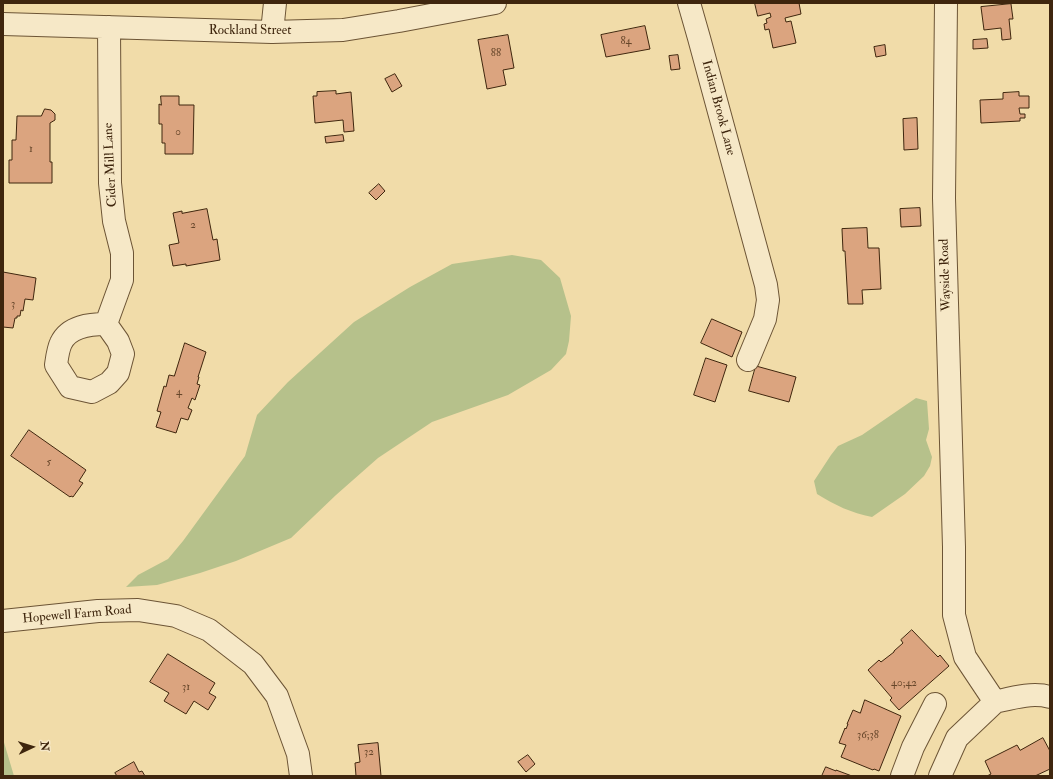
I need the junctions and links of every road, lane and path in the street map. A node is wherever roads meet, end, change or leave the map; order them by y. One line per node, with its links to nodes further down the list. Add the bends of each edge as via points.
1 (275, 3): 7 (street)
2 (495, 3): 7 (street, Rockland Street, via 343,30)
3 (689, 3): 9 (street, Indian Brook Lane, via 766,285 768,300 765,319)
4 (946, 3): 12 (street, Wayside Road, via 944,198 954,615 965,657)
5 (3, 24): 6 (street, Rockland Street)
6 (109, 27): 7 (street, Rockland Street); 8 (street, Cider Mill Lane, via 110,183 114,221 122,253 122,280)
7 (272, 32)
8 (106, 324)
9 (748, 360)
10 (3, 621): 14 (street, Hopewell Farm Road, via 98,611 138,610 176,616 209,630 253,664 277,696 298,754)
11 (1050, 697): 12 (street, via 1043,695)
12 (995, 702): 16 (street, via 957,738)
13 (935, 704): 15 (street, via 913,747)
14 (301, 776)
15 (902, 776)
16 (940, 776)

